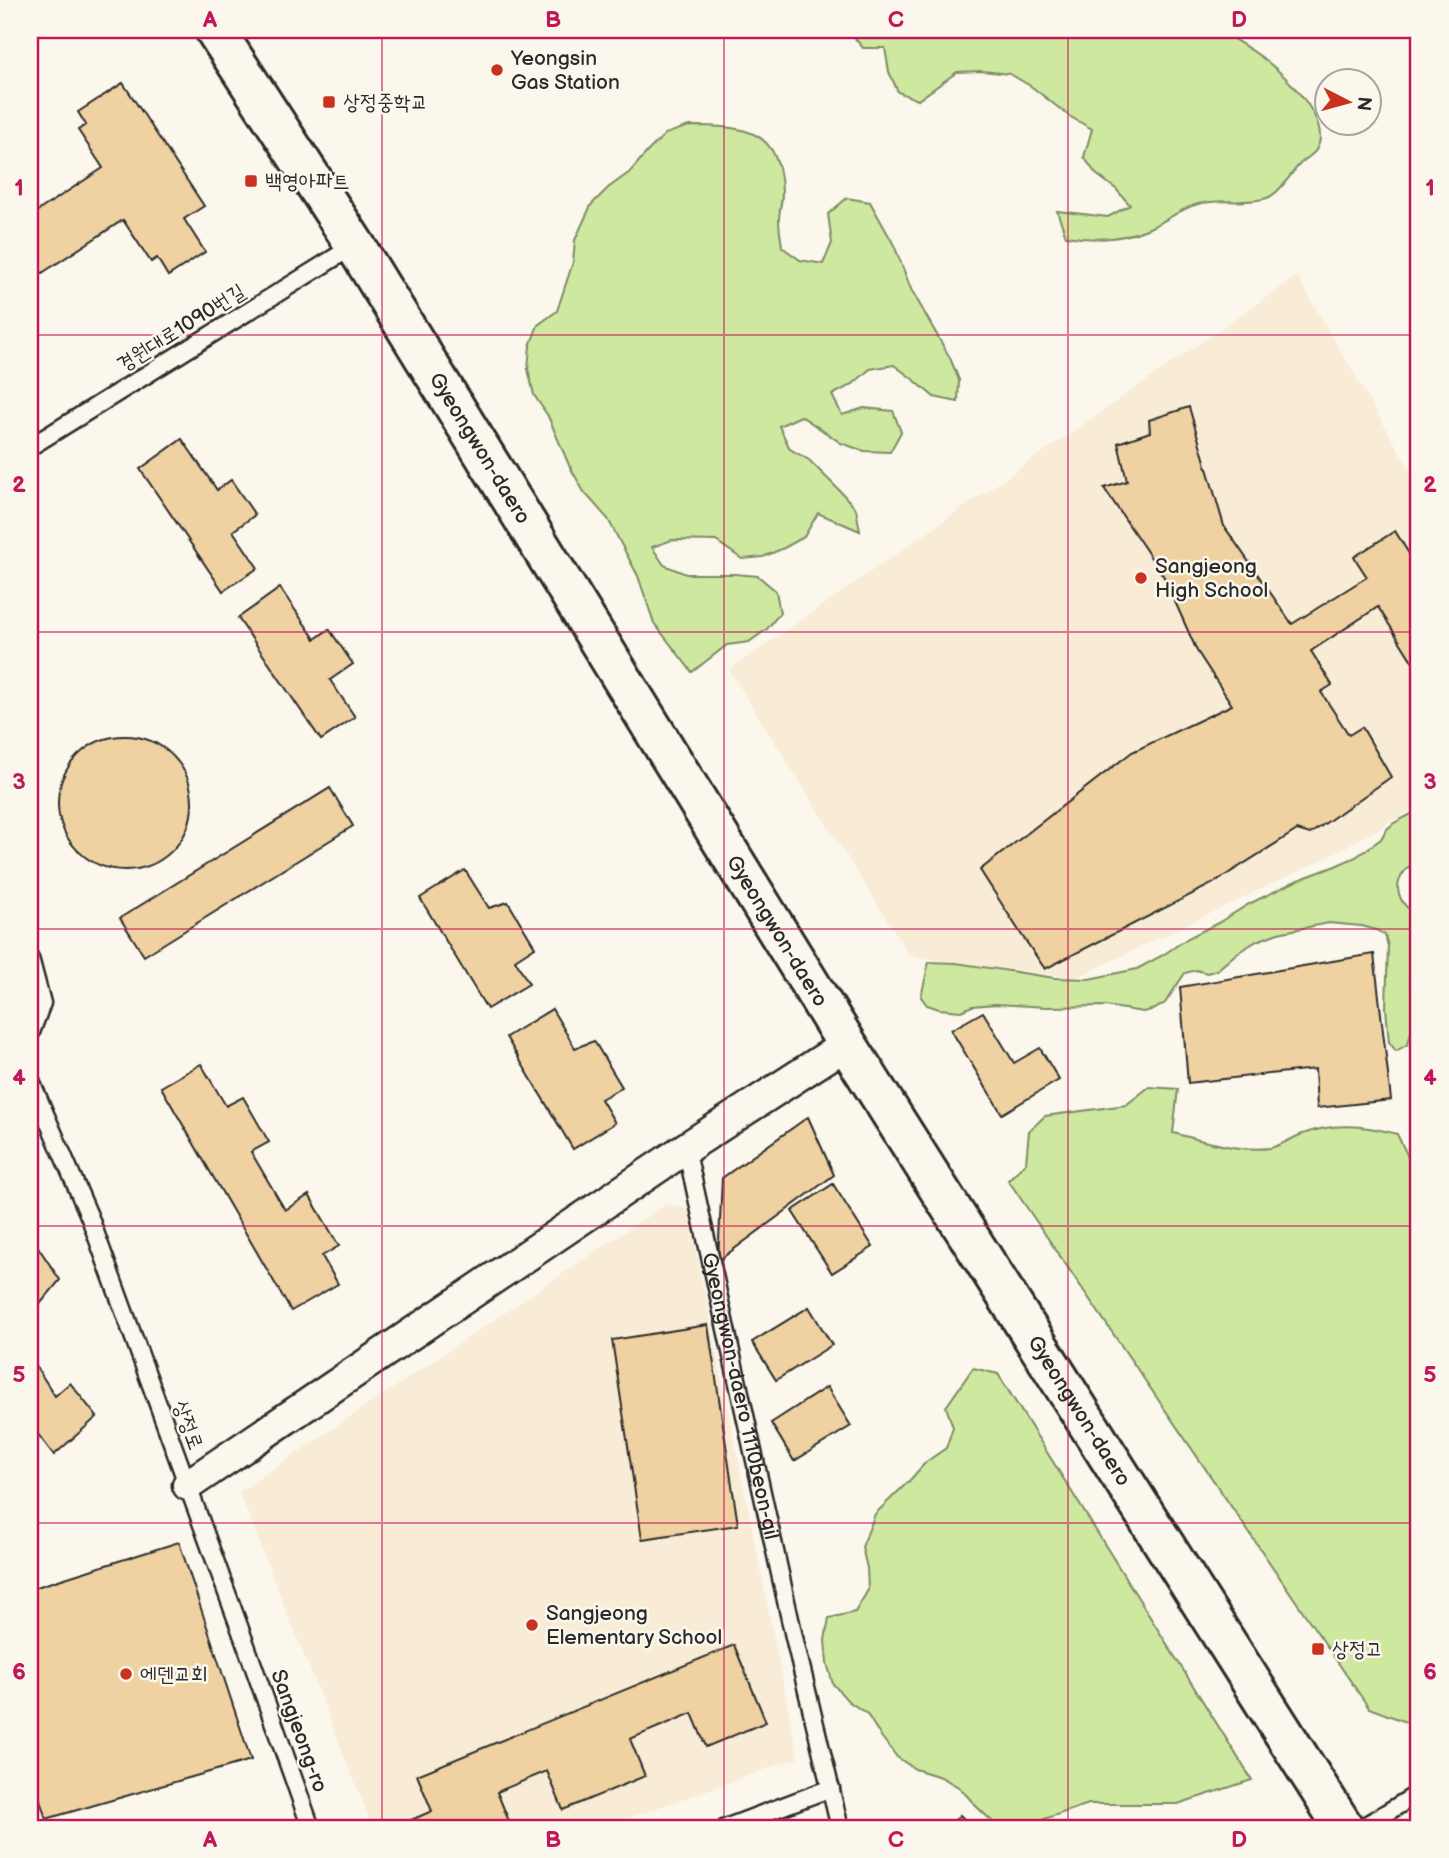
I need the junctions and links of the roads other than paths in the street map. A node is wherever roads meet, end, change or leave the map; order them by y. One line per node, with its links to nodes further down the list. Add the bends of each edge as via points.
1 (215, 30): 2 (main road, Gyeongwon-daero)
2 (355, 245): 3 (lane, 경원대로1090번길); 6 (main road, Gyeongwon-daero)
3 (30, 447)
4 (30, 958): 5 (lane, via 42,1003)
5 (30, 1035)
6 (848, 1044): 8 (street); 15 (main road, Gyeongwon-daero)
7 (30, 1079): 9 (lane, 상정로, via 90,1218)
8 (687, 1148): 9 (street); 10 (lane, Gyeongwon-daero 1110beon-gil)
9 (188, 1485): 12 (lane, 상정로)
10 (831, 1788): 13 (lane); 14 (lane, Gyeongwon-daero 1110beon-gil)
11 (1419, 1793): 16 (lane)
12 (311, 1828)
13 (725, 1828)
14 (840, 1828)
15 (1344, 1828)
16 (1361, 1828)

